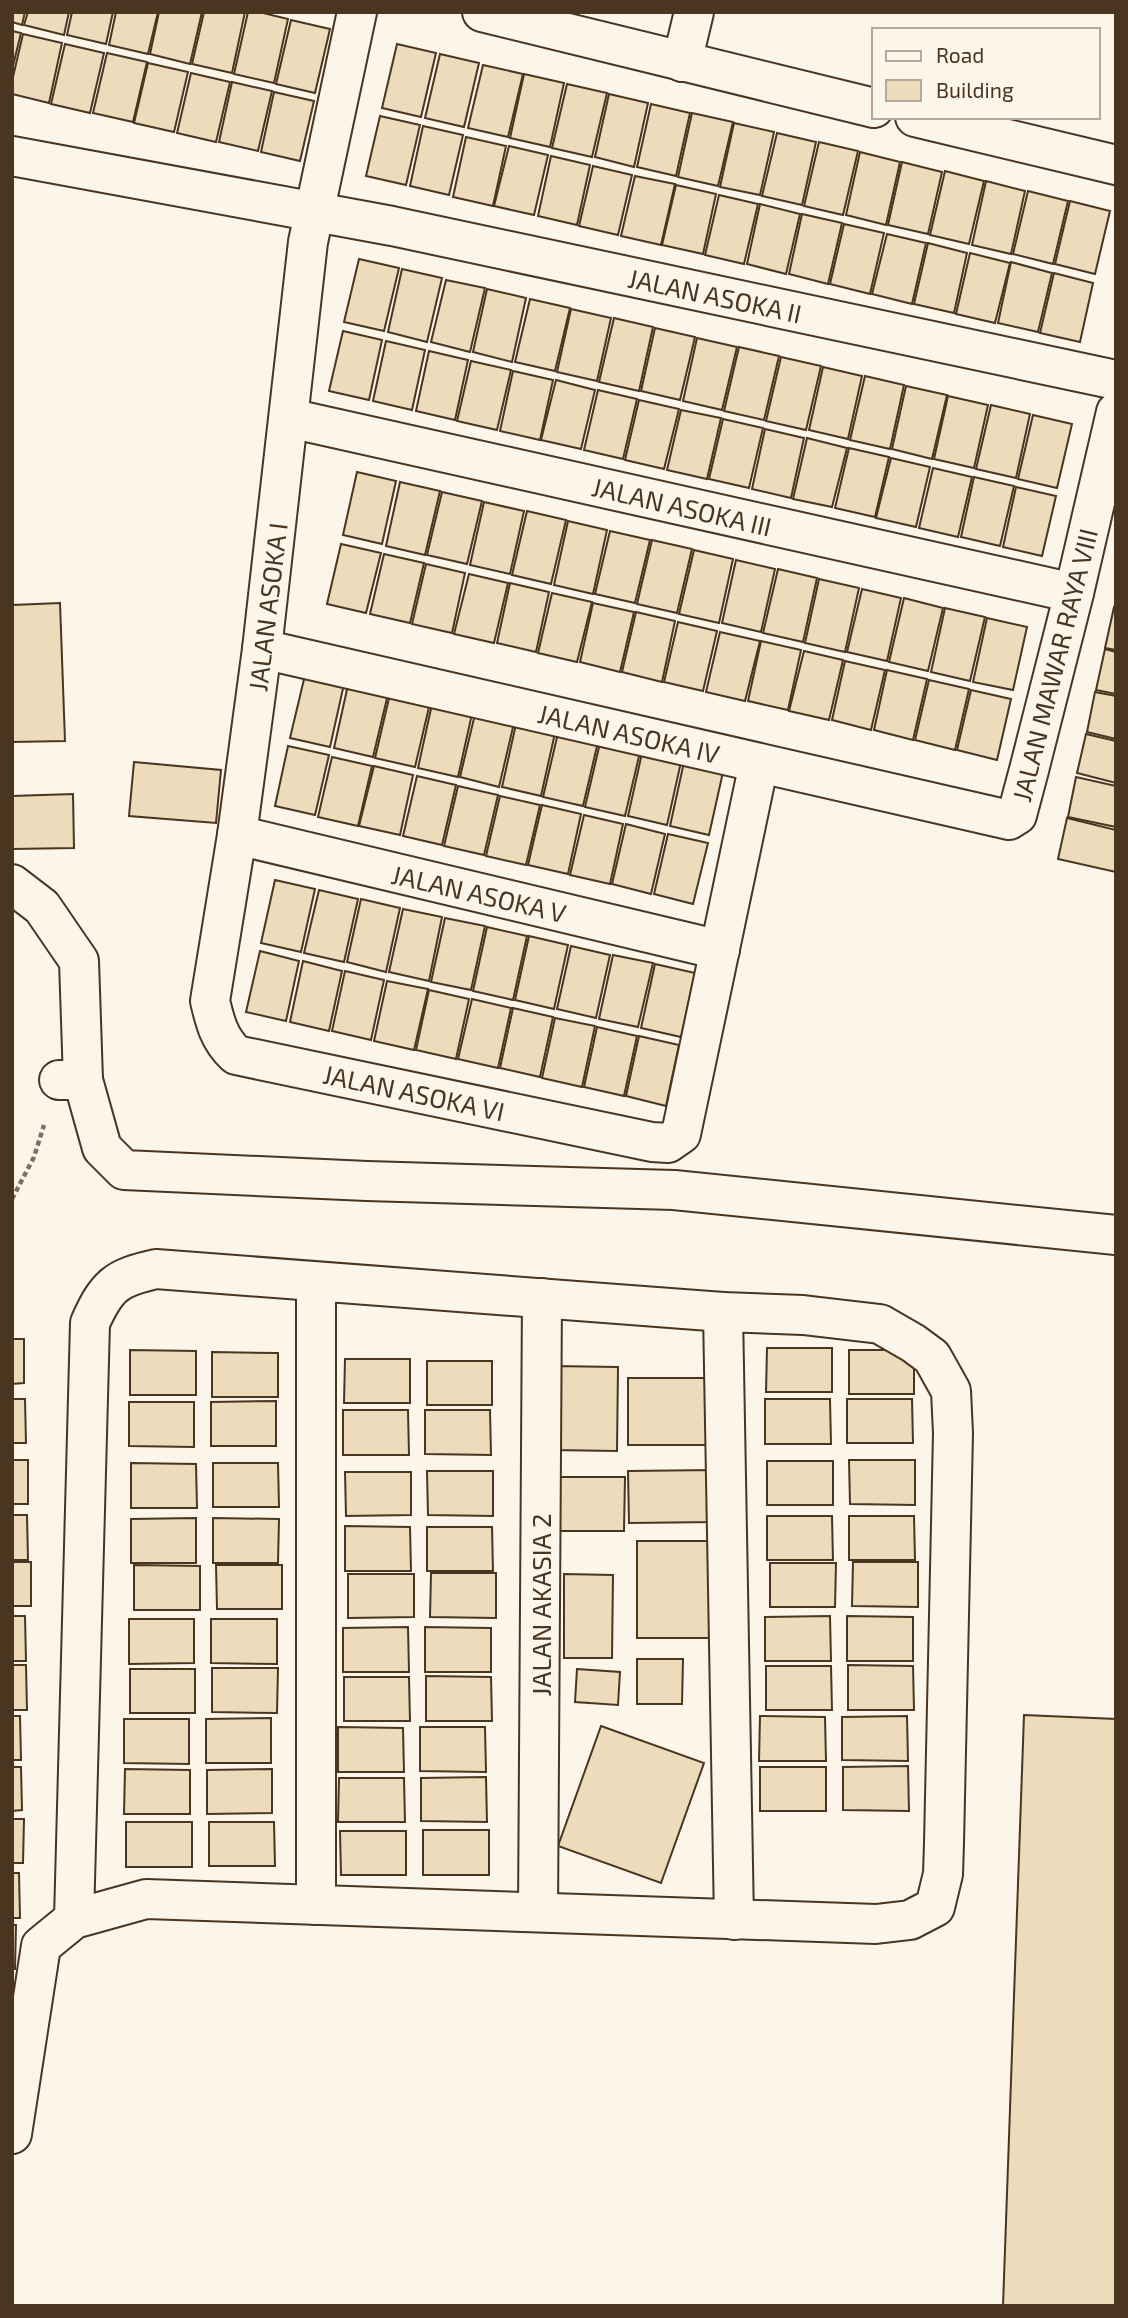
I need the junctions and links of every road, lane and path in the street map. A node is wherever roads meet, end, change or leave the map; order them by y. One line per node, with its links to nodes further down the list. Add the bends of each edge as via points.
1 (357, 12): 9 (street, JALAN ASOKA I)
2 (482, 12): 4 (street)
3 (694, 12): 4 (street)
4 (682, 62): 5 (street)
5 (872, 108)
6 (923, 119): 8 (street)
7 (12, 156): 9 (street, JALAN ASOKA II)
8 (1116, 165)
9 (313, 213): 10 (street, JALAN ASOKA II); 12 (street, JALAN ASOKA I)
10 (1116, 380)
11 (1116, 412): 13 (street, JALAN MAWAR RAYA VIII)
12 (289, 418): 13 (street, JALAN ASOKA III); 14 (street, JALAN ASOKA I)
13 (1074, 593): 16 (street, JALAN MAWAR RAYA VIII, via 1017,815 1009,820)
14 (262, 649): 15 (street, JALAN ASOKA IV); 17 (street, JALAN ASOKA I)
15 (759, 763): 16 (street, JALAN ASOKA IV); 19 (street)
16 (996, 818)
17 (237, 835): 19 (street, JALAN ASOKA V); 20 (street, JALAN ASOKA I)
18 (12, 884): 21 (street, via 43,907 79,961)
19 (720, 950): 20 (street, JALAN ASOKA VI, via 681,1134 668,1143 236,1055 216,1026)
20 (211, 1001)
21 (70, 1080): 22 (path); 23 (street, via 102,1149 124,1170 674,1190)
22 (12, 1199)
23 (1116, 1235)
24 (316, 1282): 25 (street); 27 (street); 29 (street, via 156,1269 128,1275 111,1287 90,1323)
25 (542, 1298): 26 (street); 28 (street, JALAN AKASIA 2)
26 (723, 1312): 30 (street); 30 (street, via 880,1324 932,1357 951,1391 953,1433 943,1864 935,1907 910,1920 876,1924)
27 (316, 1905): 28 (street); 29 (street, via 146,1899)
28 (538, 1912): 30 (street)
29 (74, 1919): 31 (street, via 41,1946)
30 (734, 1920)
31 (12, 2134)

